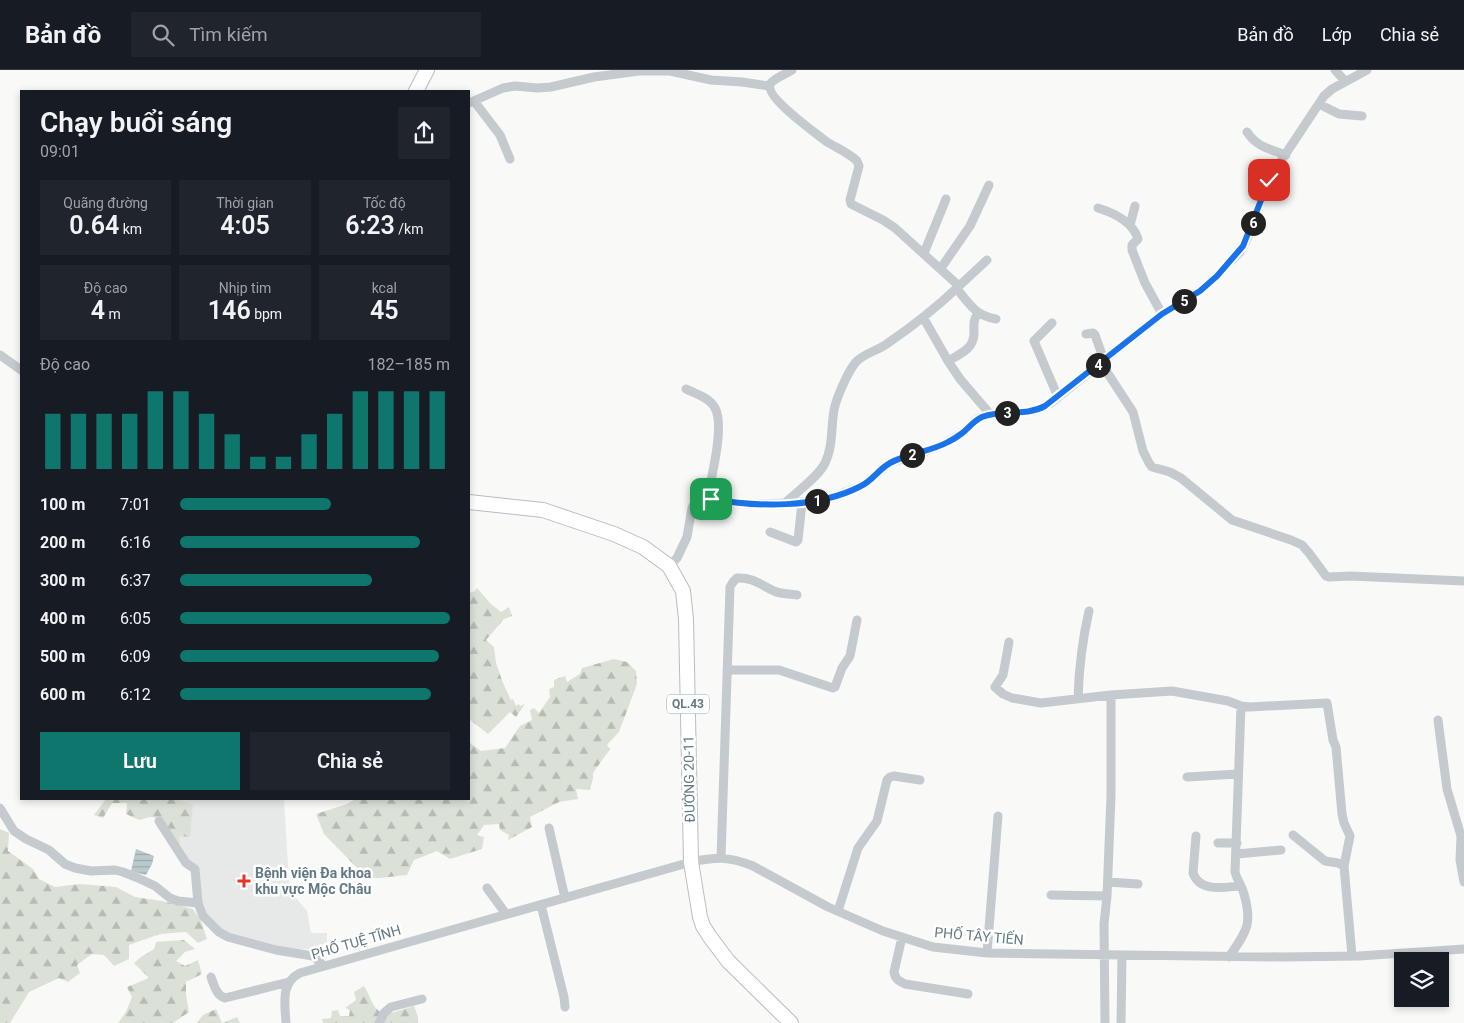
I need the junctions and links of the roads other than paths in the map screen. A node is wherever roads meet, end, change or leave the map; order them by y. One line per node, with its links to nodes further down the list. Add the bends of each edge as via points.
1 (427, 70): 7 (highway)
2 (792, 70): 6 (street)
3 (1335, 70): 5 (street)
4 (1367, 70): 5 (street)
5 (1345, 81): 9 (street, via 1328,91)
6 (769, 86): 8 (street, via 711,80 670,71 640,71 552,87 503,88); 19 (street, via 783,107 856,161 859,166 851,204 889,223)
7 (417, 90)
8 (471, 102): 13 (street, via 500,135)
9 (1319, 104): 10 (street, via 1339,114); 12 (street)
10 (1362, 116)
11 (1247, 132): 12 (street, via 1258,144)
12 (1286, 155): 24 (street, via 1264,190 1240,252 1204,288)
13 (510, 159)
14 (990, 185): 21 (street, via 970,226)
15 (946, 199): 19 (street)
16 (1135, 206): 18 (street)
17 (1098, 208): 18 (street)
18 (1130, 225): 24 (street, via 1138,239 1132,250)
19 (924, 253): 21 (street)
20 (987, 260): 22 (street)
21 (941, 268): 22 (street)
22 (957, 287): 23 (street); 25 (street)
23 (978, 313): 26 (street); 30 (street, via 973,321 972,344)
24 (1162, 314): 31 (street)
25 (923, 317): 30 (street); 39 (street, via 855,364 834,409 825,464)
26 (996, 320)
27 (1052, 323): 34 (street, via 1034,341)
28 (1086, 334): 31 (street, via 1095,334)
29 (0, 355): 32 (street)
30 (948, 361): 35 (street)
31 (1102, 362): 34 (street); 42 (street, via 1133,412 1149,464 1175,474 1232,520 1302,545 1329,578)
32 (20, 369)
33 (686, 390): 36 (street, via 712,403 718,416 717,450)
34 (1058, 397): 35 (street, via 1034,411)
35 (990, 414): 37 (street, via 977,419 961,434 938,447 890,463 857,488 828,499)
36 (707, 499): 39 (street, via 747,504); 41 (street, via 695,502 687,537 677,558)
37 (802, 502): 39 (street); 40 (street, via 796,542)
38 (470, 503): 41 (highway, ĐƯỜNG 20-11 / QL.43, via 535,508 552,513 621,537 643,547)
39 (785, 503)
40 (770, 532)
41 (669, 566): 66 (highway, ĐƯỜNG 20-11 / QL.43, via 683,591 686,619)
42 (1464, 581)
43 (797, 595): 47 (street, via 778,593 743,578 732,582)
44 (1089, 611): 49 (street, via 1081,651)
45 (858, 620): 47 (street, via 850,656 833,688 779,670)
46 (1009, 642): 49 (street, via 996,689 1025,701)
47 (727, 670): 65 (street)
48 (1111, 695): 49 (street); 50 (street, via 1172,691); 68 (street, via 1112,796)
49 (1078, 698)
50 (1241, 706): 52 (street); 67 (street, via 1327,703 1336,747 1342,814 1350,836)
51 (1438, 720): 69 (street, via 1447,789 1461,836 1460,860)
52 (1238, 774): 53 (street); 62 (street)
53 (1187, 777)
54 (920, 780): 78 (street, via 894,776 886,780 877,821 855,855)
55 (0, 808): 76 (street, via 14,831 49,850 66,864 91,871 122,872 155,886 170,898)
56 (998, 816): 82 (street)
57 (159, 822): 76 (street, via 186,863 195,869)
58 (549, 828): 75 (street)
59 (1196, 836): 71 (street, via 1195,879 1211,887)
60 (1293, 836): 67 (street, via 1325,861)
61 (1218, 843): 62 (street)
62 (1237, 844): 64 (street)
63 (1281, 850): 64 (street)
64 (1236, 854): 71 (street, via 1235,872)
65 (720, 858): 66 (street, PHỐ TÂY TIẾN); 78 (street, PHỐ TÂY TIẾN, via 742,862)
66 (691, 862): 75 (street); 95 (highway, ĐƯỜNG 20-11 / QL.43, via 703,926 728,961)
67 (1344, 866): 85 (street)
68 (1108, 882): 70 (street); 74 (street)
69 (1464, 882)
70 (1138, 884)
71 (1240, 886): 86 (street, via 1245,896 1249,924)
72 (486, 888): 79 (street)
73 (1052, 895): 74 (street)
74 (1107, 896): 83 (street)
75 (565, 898): 77 (street)
76 (198, 904): 87 (street, via 218,932 228,937 312,956)
77 (541, 905): 79 (street); 92 (street)
78 (838, 911): 80 (street, PHỐ TÂY TIẾN)
79 (506, 914): 87 (street, PHỐ TUỆ TĨNH)
80 (902, 937): 82 (street, PHỐ TÂY TIẾN, via 933,947); 90 (street, via 894,972 898,981)
81 (1464, 949): 85 (street, PHỐ TÂY TIẾN)
82 (987, 953): 83 (street, PHỐ TÂY TIẾN)
83 (1104, 955): 84 (street, PHỐ TÂY TIẾN); 96 (street)
84 (1122, 955): 86 (street, PHỐ TÂY TIẾN); 97 (street)
85 (1352, 956): 86 (street, PHỐ TÂY TIẾN)
86 (1229, 957)
87 (324, 966): 89 (street, PHỐ TUỆ TĨNH, via 300,973)
88 (210, 977): 89 (street, PHỐ TUỆ TĨNH, via 217,992 225,998)
89 (289, 982): 93 (street, via 284,996)
90 (968, 994)
91 (422, 999): 94 (street, via 391,1008)
92 (565, 1007)
93 (286, 1023)
94 (379, 1023)
95 (791, 1023)
96 (1105, 1023)
97 (1121, 1023)

